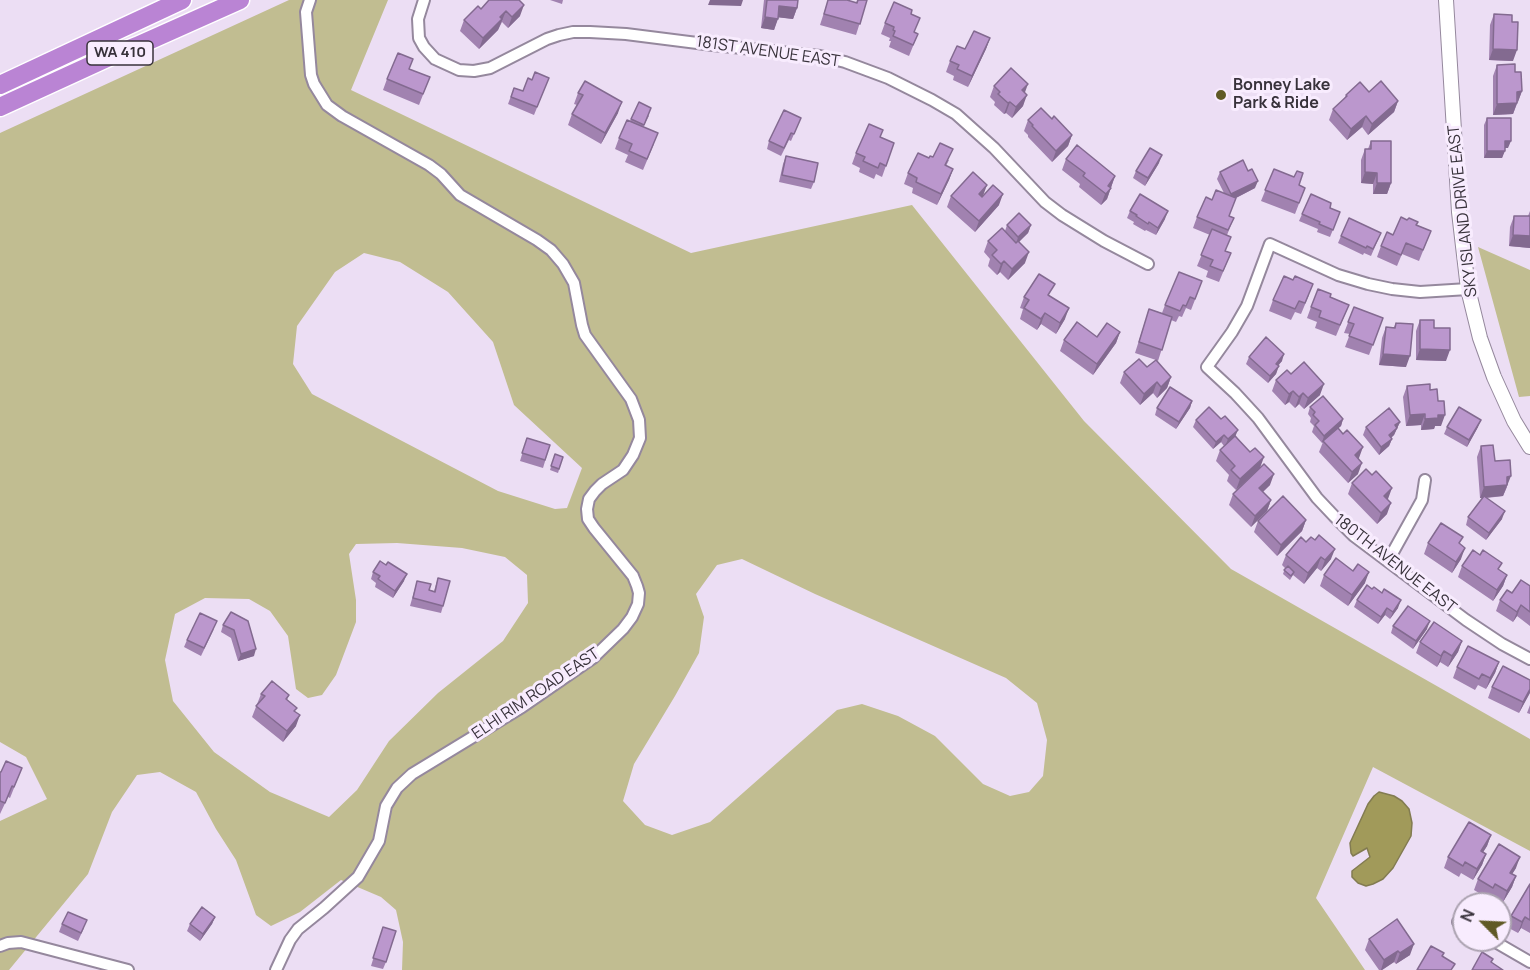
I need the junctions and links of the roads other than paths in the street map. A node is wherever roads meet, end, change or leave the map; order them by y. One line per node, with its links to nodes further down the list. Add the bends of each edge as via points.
1 (182, 0): 6 (highway, WA 410)
2 (240, 0): 7 (highway, WA 410)
3 (310, 0): 18 (street, ELHI RIM ROAD EAST, via 306,12 311,75 327,105 429,165 460,195 551,250 574,283 585,335 631,399 639,420 640,438 633,455 623,470 595,491 587,509 588,519 633,576 639,594 628,623 593,658 412,774 397,788 386,806 379,841 358,877 298,929)
4 (424, 0): 8 (street, 181ST AVENUE EAST, via 418,18 419,38 435,59 459,70 490,68 558,34 573,32 626,34 845,62 888,78 956,114 1045,202 1104,241)
5 (1446, 0): 9 (street, SKY ISLAND DRIVE EAST)
6 (0, 85)
7 (0, 107)
8 (1149, 264)
9 (1468, 289): 10 (street, SKY ISLAND DRIVE EAST, via 1494,377); 12 (street, 180TH AVENUE EAST, via 1420,292 1368,284 1338,275 1270,244 1247,306 1207,367 1258,418 1317,498 1354,536)
10 (1530, 447)
11 (1425, 480): 12 (street, via 1422,500)
12 (1388, 561): 13 (street, 180TH AVENUE EAST, via 1466,620)
13 (1530, 659)
14 (0, 946): 17 (street, via 21,942)
15 (1512, 952): 16 (street)
16 (1530, 962)
17 (128, 970)
18 (276, 970)

